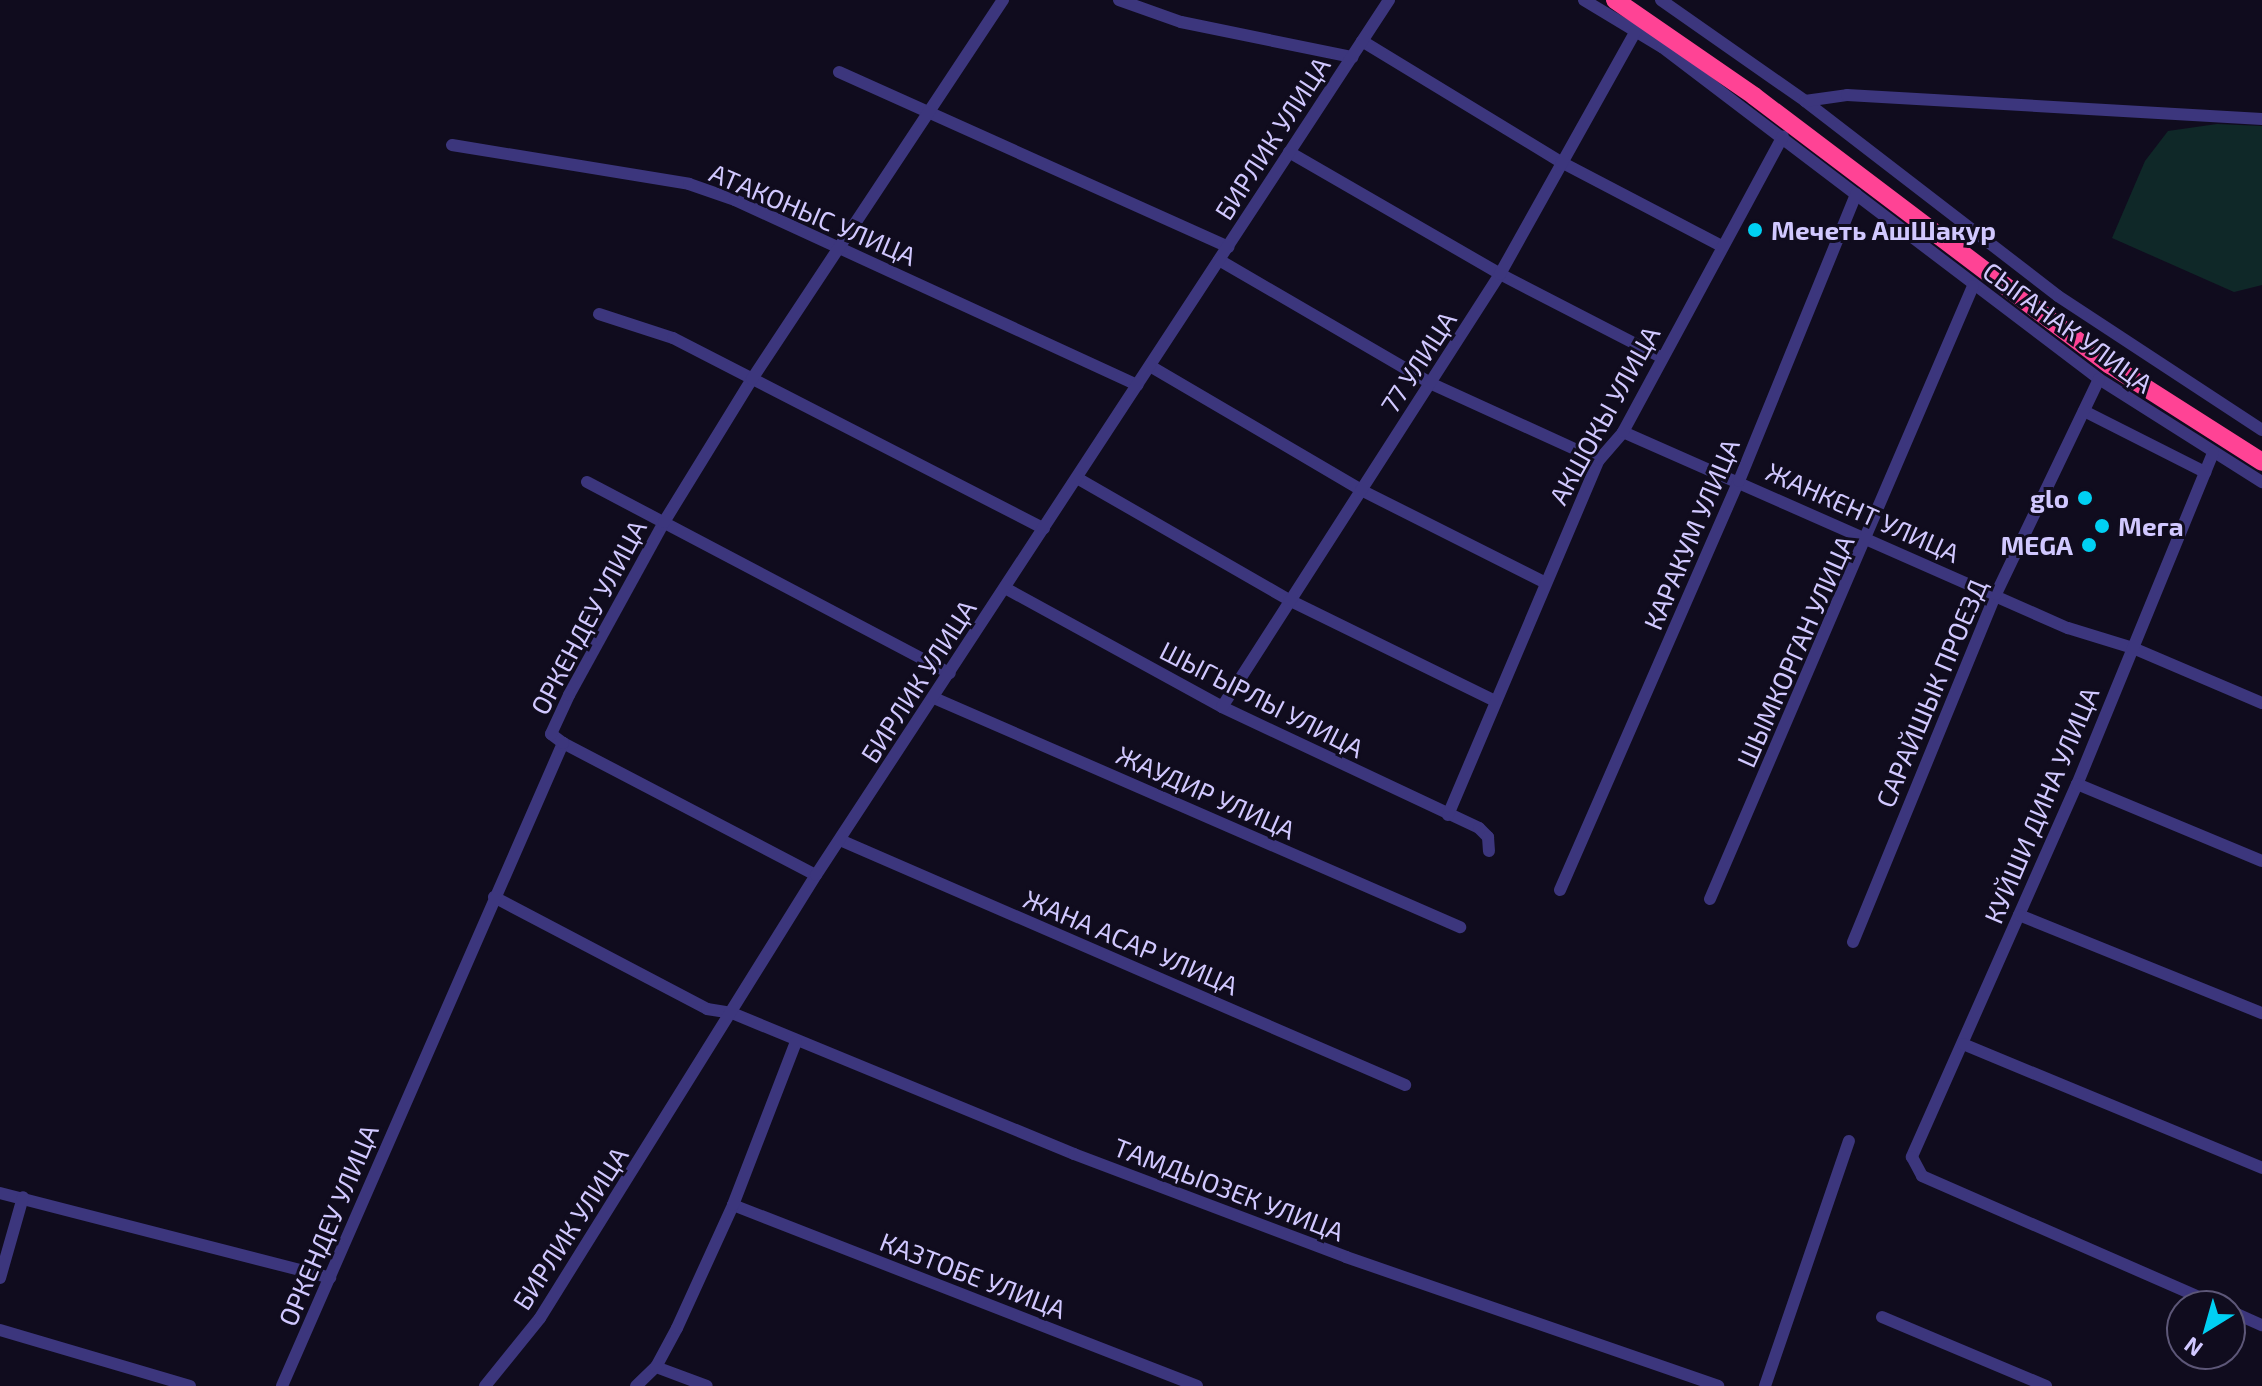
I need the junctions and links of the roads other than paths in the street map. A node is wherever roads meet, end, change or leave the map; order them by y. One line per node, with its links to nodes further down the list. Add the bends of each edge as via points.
1 (1003, 0): 13 (street, ОРКЕНДЕУ УЛИЦА)
2 (1119, 0): 10 (street, via 1181,22)
3 (1389, 0): 9 (street, БИРЛИК УЛИЦА)
4 (1584, 0): 8 (street, СЫГАНАК УЛИЦА)
5 (1615, 0): 39 (highway, via 1754,96 2085,348)
6 (1637, 0): 36 (highway, via 1760,87 2018,286)
7 (1661, 0): 12 (street)
8 (1636, 31): 15 (street, СЫГАНАК УЛИЦА); 18 (street, 77 УЛИЦА)
9 (1362, 41): 10 (street, БИРЛИК УЛИЦА); 18 (street)
10 (1352, 57): 17 (street, БИРЛИК УЛИЦА)
11 (839, 72): 13 (street)
12 (1805, 101): 14 (street, via 1847,95); 34 (street, via 2058,296)
13 (930, 112): 20 (street, ОРКЕНДЕУ УЛИЦА); 22 (street)
14 (2262, 119)
15 (1783, 136): 19 (street, СЫГАНАК УЛИЦА); 21 (street, АКШОКЫ УЛИЦА)
16 (452, 145): 20 (street, АТАКОНЫС УЛИЦА, via 689,184)
17 (1289, 152): 22 (street, БИРЛИК УЛИЦА); 24 (street)
18 (1561, 162): 21 (street); 24 (street, 77 УЛИЦА)
19 (1856, 194): 25 (street, СЫГАНАК УЛИЦА); 42 (street, КАРАКУМ УЛИЦА)
20 (837, 245): 29 (street, ОРКЕНДЕУ УЛИЦА); 32 (street, АТАКОНЫС УЛИЦА)
21 (1722, 246): 27 (street, АКШОКЫ УЛИЦА)
22 (1228, 247): 23 (street, БИРЛИК УЛИЦА)
23 (1219, 260): 28 (street, БИРЛИК УЛИЦА); 31 (street)
24 (1500, 274): 27 (street); 31 (street, 77 УЛИЦА)
25 (1973, 286): 30 (street, СЫГАНАК УЛИЦА); 48 (street, ШЫМКОРГАН УЛИЦА)
26 (599, 314): 29 (street, via 673,338)
27 (1661, 357): 35 (street, АКШОКЫ УЛИЦА)
28 (1150, 366): 32 (street, БИРЛИК УЛИЦА); 45 (street)
29 (752, 379): 46 (street, ОРКЕНДЕУ УЛИЦА); 47 (street)
30 (2099, 379): 33 (street, САРАЙШЫК ПРОЕЗД); 37 (street, СЫГАНАК УЛИЦА)
31 (1432, 384): 38 (street); 45 (street, 77 УЛИЦА)
32 (1138, 385): 41 (street, БИРЛИК УЛИЦА)
33 (2084, 411): 40 (street); 51 (street, САРАЙШЫК ПРОЕЗД)
34 (2262, 430)
35 (1623, 432): 38 (street, АКШОКЫ УЛИЦА); 42 (street, ЖАНКЕНТ УЛИЦА)
36 (2262, 449)
37 (2213, 453): 40 (street, КУЙШИ ДИНА УЛИЦА); 44 (street, СЫГАНАК УЛИЦА)
38 (1599, 460): 49 (street, АКШОКЫ УЛИЦА)
39 (2262, 462)
40 (2205, 472): 53 (street, КУЙШИ ДИНА УЛИЦА)
41 (1077, 478): 47 (street, БИРЛИК УЛИЦА); 52 (street)
42 (1739, 481): 48 (street, ЖАНКЕНТ УЛИЦА); 66 (street, КАРАКУМ УЛИЦА)
43 (587, 482): 46 (street)
44 (2262, 482)
45 (1361, 490): 49 (street); 52 (street, 77 УЛИЦА)
46 (664, 522): 54 (street); 59 (street, ОРКЕНДЕУ УЛИЦА, via 551,734)
47 (1044, 529): 50 (street, БИРЛИК УЛИЦА)
48 (1869, 536): 51 (street, ЖАНКЕНТ УЛИЦА, via 1887,549); 68 (street, ШЫМКОРГАН УЛИЦА)
49 (1544, 582): 56 (street, АКШОКЫ УЛИЦА)
50 (1005, 588): 54 (street, БИРЛИК УЛИЦА); 58 (street, ШЫГЫРЛЫ УЛИЦА)
51 (1996, 594): 53 (street, ЖАНКЕНТ УЛИЦА, via 2068,628); 71 (street, САРАЙШЫК ПРОЕЗД)
52 (1289, 600): 56 (street); 58 (street, 77 УЛИЦА)
53 (2133, 648): 57 (street, ЖАНКЕНТ УЛИЦА); 60 (street, КУЙШИ ДИНА УЛИЦА)
54 (950, 673): 55 (street, БИРЛИК УЛИЦА)
55 (934, 698): 62 (street, БИРЛИК УЛИЦА); 70 (street, ЖАУДИР УЛИЦА)
56 (1493, 700): 61 (street, АКШОКЫ УЛИЦА)
57 (2262, 703)
58 (1222, 707): 61 (street, ШЫГЫРЛЫ УЛИЦА)
59 (563, 743): 65 (street); 67 (street, ОРКЕНДЕУ УЛИЦА)
60 (2077, 784): 64 (street); 69 (street, КУЙШИ ДИНА УЛИЦА)
61 (1448, 815): 63 (street, ШЫГЫРЛЫ УЛИЦА, via 1485,833)
62 (840, 840): 65 (street, БИРЛИК УЛИЦА); 76 (street, ЖАНА АСАР УЛИЦА)
63 (1489, 851)
64 (2262, 861)
65 (816, 875): 72 (street, БИРЛИК УЛИЦА)
66 (1560, 890)
67 (494, 897): 72 (street, ТАМДЫОЗЕК УЛИЦА, via 707,1009); 83 (street, ОРКЕНДЕУ УЛИЦА)
68 (1710, 899)
69 (2019, 915): 73 (street); 75 (street, КУЙШИ ДИНА УЛИЦА)
70 (1460, 927)
71 (1853, 942)
72 (732, 1013): 74 (street, ТАМДЫОЗЕК УЛИЦА); 90 (street, БИРЛИК УЛИЦА, via 540,1318)
73 (2262, 1013)
74 (796, 1042): 81 (street); 94 (street, ТАМДЫОЗЕК УЛИЦА, via 1332,1251)
75 (1963, 1044): 78 (street); 84 (street, КУЙШИ ДИНА УЛИЦА, via 1912,1157 1918,1173)
76 (1405, 1085)
77 (1849, 1141): 95 (street)
78 (2262, 1168)
79 (0, 1193): 80 (street)
80 (23, 1197): 82 (street); 83 (street)
81 (733, 1205): 87 (street); 93 (street, КАЗТОБЕ УЛИЦА)
82 (0, 1278)
83 (330, 1278): 89 (street, ОРКЕНДЕУ УЛИЦА)
84 (2183, 1290)
85 (1882, 1317): 96 (street)
86 (0, 1330): 88 (street)
87 (656, 1367): 91 (street); 92 (street)
88 (190, 1386)
89 (282, 1386)
90 (485, 1386)
91 (636, 1386)
92 (707, 1386)
93 (1197, 1386)
94 (1718, 1386)
95 (1765, 1386)
96 (2046, 1386)

